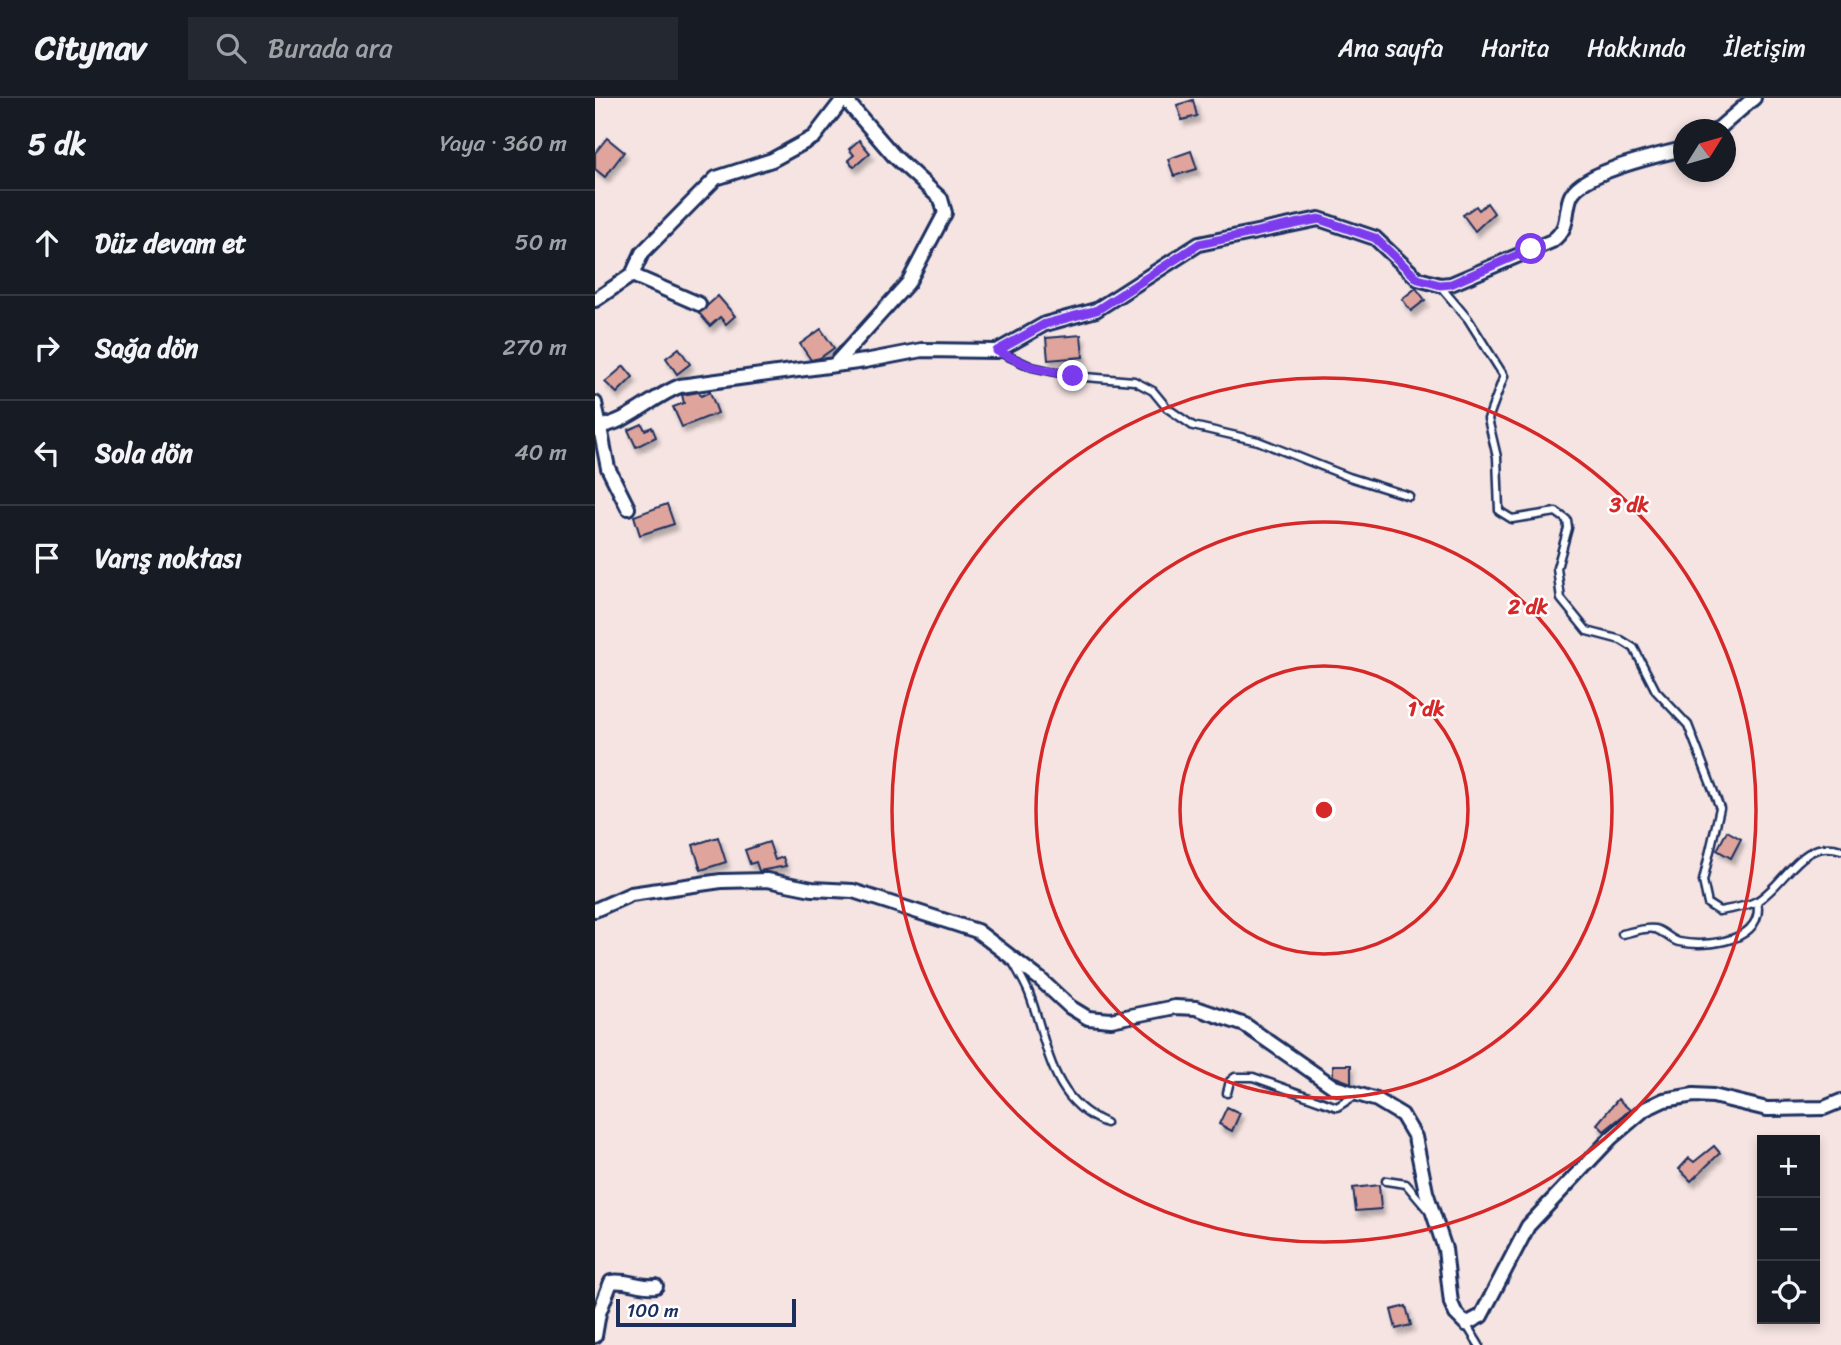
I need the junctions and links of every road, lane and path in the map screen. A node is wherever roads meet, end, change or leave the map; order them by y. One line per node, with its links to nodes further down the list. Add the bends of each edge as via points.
1 (844, 98): 5 (street, via 814,136 772,160 716,178 642,253); 10 (street, via 894,156 941,199 944,213 908,283)
2 (1754, 98): 3 (street)
3 (1730, 119)
4 (1673, 152): 6 (street, via 1632,162 1581,184 1570,196 1567,224 1552,241)
5 (632, 275): 7 (street); 8 (street)
6 (1440, 285): 9 (street, via 1418,279 1375,238 1319,219 1199,244 1097,310 1045,324); 16 (lane, via 1504,376 1488,419 1497,457 1499,511 1512,519 1556,512 1567,520 1557,568 1561,599 1587,631 1634,648 1656,691 1688,725 1720,808 1703,881 1708,904 1719,911)
7 (595, 300)
8 (699, 304)
9 (997, 351): 10 (street, via 922,350); 13 (lane, via 1032,367 1134,382 1153,391 1167,408 1193,426 1258,441)
10 (835, 364): 12 (street, via 680,386 661,393 631,415)
11 (595, 403): 12 (street)
12 (598, 427): 14 (street, via 608,468)
13 (1409, 496)
14 (628, 508)
15 (1841, 850): 16 (lane, via 1827,845 1807,852)
16 (1757, 901): 18 (lane, via 1759,913 1753,926 1738,937 1718,942 1678,942 1652,928)
17 (595, 910): 19 (street, via 631,894 720,881 767,880 853,891 963,924)
18 (1622, 934)
19 (1011, 959): 21 (street, via 1088,1018 1111,1020 1175,1007 1196,1008 1245,1026 1334,1087); 23 (lane, via 1029,992 1047,1056 1062,1085 1079,1110)
20 (1227, 1094): 21 (lane, via 1235,1077 1253,1077 1338,1107)
21 (1356, 1095): 25 (street, via 1377,1100 1402,1115 1415,1136)
22 (1841, 1101): 27 (street, via 1823,1108 1767,1109 1694,1095 1645,1109 1611,1138 1528,1226 1481,1316)
23 (1106, 1123)
24 (1386, 1181): 25 (lane, via 1406,1184)
25 (1435, 1216): 27 (street, via 1445,1250 1451,1303)
26 (656, 1286): 28 (street, via 611,1282)
27 (1467, 1324): 29 (lane)
28 (595, 1336)
29 (1479, 1345)

